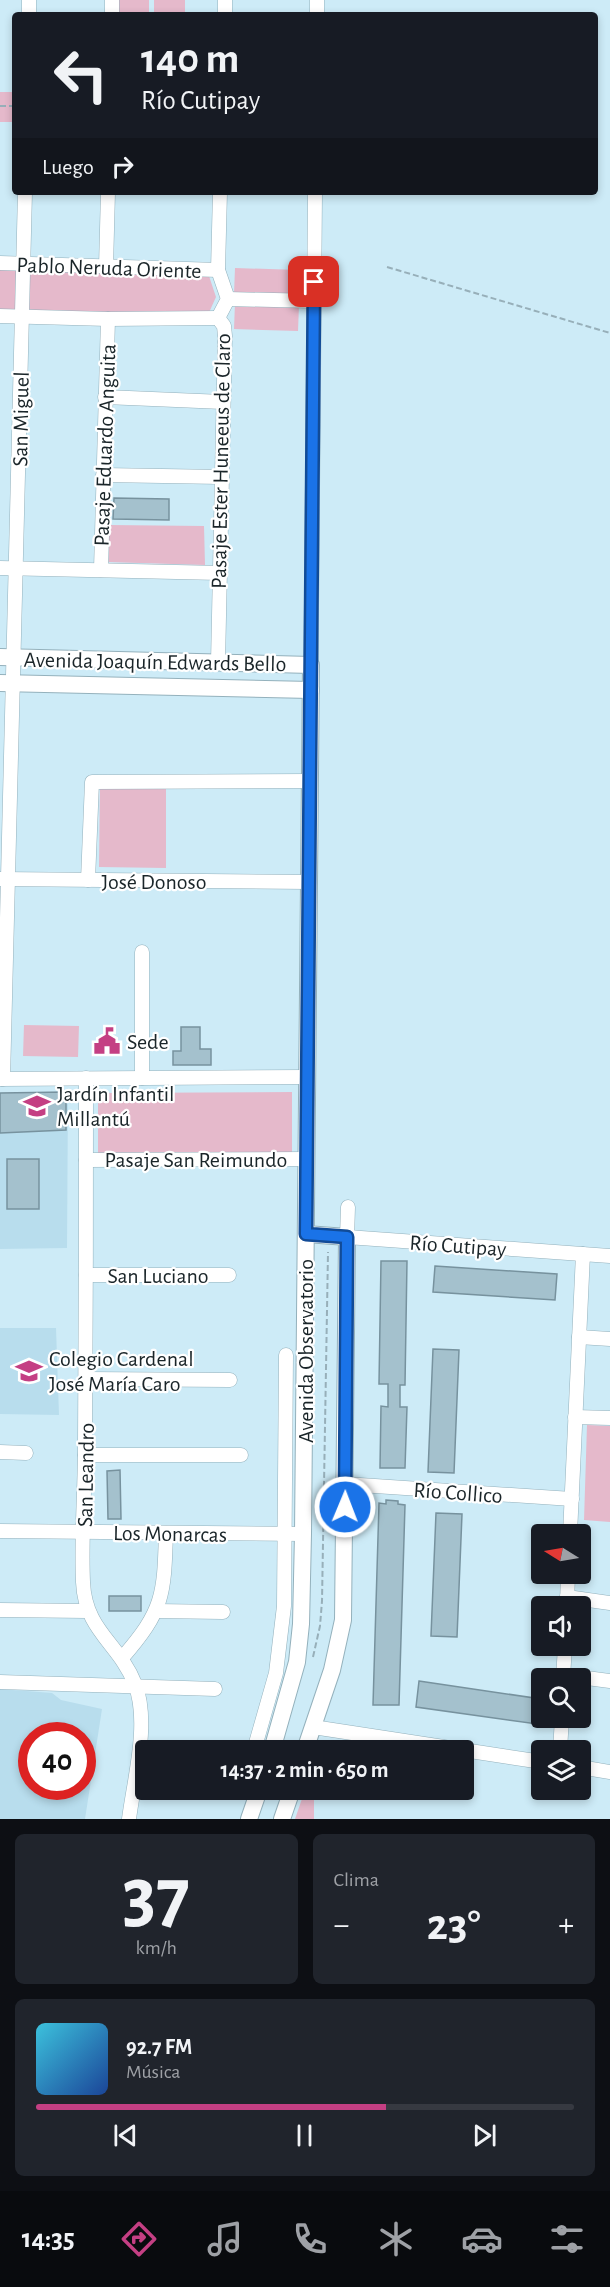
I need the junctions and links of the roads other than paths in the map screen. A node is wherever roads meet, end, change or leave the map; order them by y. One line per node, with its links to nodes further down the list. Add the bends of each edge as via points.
1 (25, 195): 6 (street, San Miguel)
2 (108, 195): 7 (street)
3 (220, 195): 8 (street)
4 (315, 195): 10 (street, Avenida Observatorio)
5 (0, 263): 6 (street, Pablo Neruda Oriente)
6 (24, 264): 7 (street, Pablo Neruda Oriente); 12 (street, San Miguel)
7 (106, 267): 8 (street, Pablo Neruda Oriente)
8 (218, 270): 9 (street)
9 (228, 299): 10 (street); 13 (street, Pasaje Ester Huneeus de Claro)
10 (314, 301): 25 (street, Avenida Observatorio)
11 (0, 316): 12 (street)
12 (23, 317): 14 (street); 20 (street, San Miguel)
13 (218, 318): 14 (street); 16 (street, Pasaje Ester Huneeus de Claro, via 225,331)
14 (108, 319): 15 (street, Pasaje Eduardo Anguita)
15 (105, 398): 16 (street); 17 (street, Pasaje Eduardo Anguita)
16 (223, 402): 18 (street, Pasaje Ester Huneeus de Claro)
17 (104, 475): 18 (street); 21 (street, Pasaje Eduardo Anguita)
18 (222, 477): 22 (street, Pasaje Ester Huneeus de Claro)
19 (0, 568): 20 (street)
20 (16, 569): 21 (street); 23 (street, San Miguel)
21 (101, 570): 22 (street)
22 (220, 573): 24 (street, Pasaje Ester Huneeus de Claro)
23 (7, 657): 24 (street, Avenida Joaquín Edwards Bello); 26 (street, San Miguel)
24 (218, 663): 25 (street, Avenida Joaquín Edwards Bello)
25 (311, 665): 27 (street, Avenida Observatorio)
26 (7, 683): 27 (street, Avenida Joaquín Edwards Bello); 29 (street, San Miguel)
27 (311, 690): 28 (street, Avenida Observatorio)
28 (310, 781): 30 (street, via 92,782); 31 (street, Avenida Observatorio)
29 (4, 879): 30 (street, José Donoso); 36 (street, San Miguel)
30 (88, 880): 31 (street, José Donoso)
31 (309, 882): 33 (street, Avenida Observatorio)
32 (142, 952): 35 (street)
33 (307, 1077): 35 (street); 37 (street, Avenida Observatorio)
34 (86, 1078): 35 (street); 36 (street); 38 (street, San Leandro)
35 (142, 1078)
36 (2, 1079)
37 (307, 1159): 38 (street, Pasaje San Reimundo); 41 (street, Avenida Observatorio)
38 (86, 1160): 44 (street, San Leandro)
39 (348, 1207): 40 (street, Avenida Observatorio)
40 (347, 1237): 41 (street, Río Cutipay); 42 (street, Río Cutipay); 57 (street, Avenida Observatorio)
41 (306, 1243): 63 (street, Avenida Observatorio)
42 (583, 1254): 43 (street, Río Cutipay); 46 (street)
43 (610, 1256)
44 (86, 1275): 45 (street, San Luciano); 49 (street, San Leandro)
45 (230, 1275)
46 (579, 1337): 47 (street); 51 (street)
47 (610, 1339)
48 (286, 1355): 64 (street)
49 (86, 1380): 50 (street); 55 (street, San Leandro)
50 (230, 1380)
51 (575, 1417): 52 (street); 58 (street)
52 (610, 1418)
53 (0, 1452): 54 (street)
54 (26, 1453)
55 (86, 1455): 56 (street); 61 (street, San Leandro)
56 (241, 1455)
57 (345, 1484): 58 (street, Río Collico); 77 (street, Avenida Observatorio, via 342,1620 332,1670)
58 (572, 1499): 59 (street)
59 (571, 1524)
60 (0, 1531): 61 (street, Los Monarcas)
61 (84, 1532): 62 (street, Los Monarcas); 68 (street, San Leandro, via 82,1581)
62 (166, 1533): 64 (street, Los Monarcas); 69 (street, via 163,1590)
63 (303, 1534): 64 (street, Los Monarcas); 80 (street, Avenida Observatorio, via 297,1662)
64 (284, 1535): 79 (street, via 282,1640)
65 (591, 1603): 66 (street)
66 (610, 1603)
67 (0, 1610): 68 (street)
68 (87, 1611): 71 (street, San Leandro)
69 (156, 1611): 70 (street); 71 (street)
70 (223, 1612)
71 (122, 1658): 75 (street, San Leandro)
72 (591, 1679): 73 (street)
73 (610, 1681)
74 (0, 1682): 75 (street)
75 (136, 1685): 76 (street); 78 (street, San Leandro)
76 (215, 1689)
77 (313, 1727): 81 (street, Avenida Observatorio); 82 (street)
78 (141, 1740)
79 (257, 1740)
80 (275, 1740)
81 (308, 1740)
82 (531, 1760)
83 (591, 1769): 84 (street)
84 (610, 1772)
85 (135, 1789): 88 (street, San Leandro)
86 (256, 1800): 89 (street)
87 (289, 1800): 90 (street)
88 (129, 1819)
89 (249, 1819)
90 (282, 1819)

